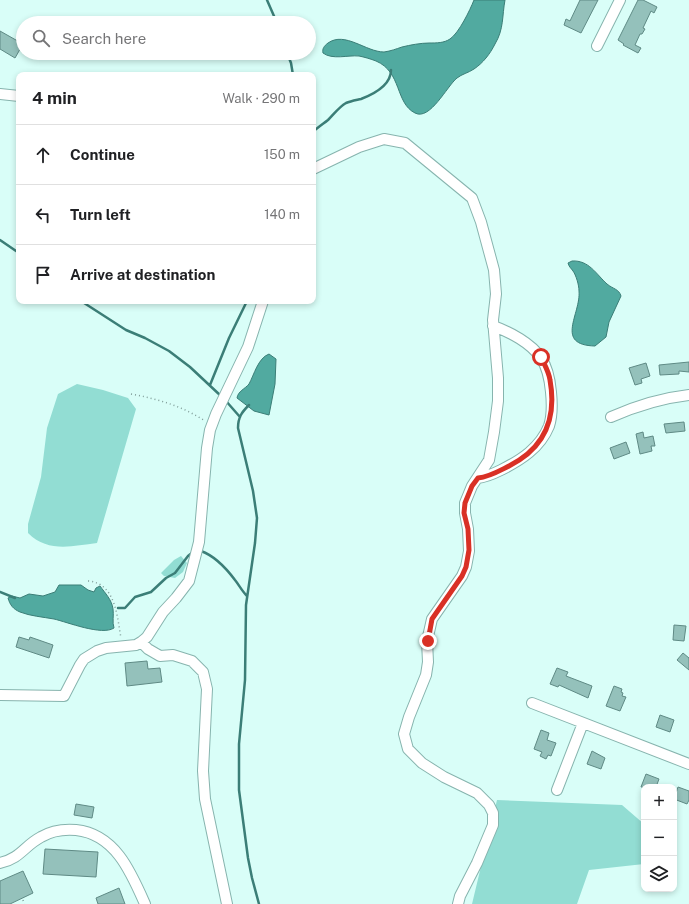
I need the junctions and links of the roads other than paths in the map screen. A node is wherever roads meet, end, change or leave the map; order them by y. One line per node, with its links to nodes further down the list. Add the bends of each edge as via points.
1 (620, 0): 2 (street)
2 (597, 46)
3 (0, 94): 4 (street)
4 (16, 96)
5 (316, 168): 7 (street, via 358,147 384,139 405,143 472,198 494,270 496,294)
6 (262, 304): 11 (street, via 248,348 212,426 207,448 199,542 189,581)
7 (493, 326): 10 (street, via 498,401 489,460); 10 (street, via 525,342 541,357 550,379 552,401 549,425 531,452 510,466)
8 (689, 395): 9 (street, via 646,403)
9 (611, 417)
10 (478, 478): 20 (street, via 465,503 469,550 466,567 432,619 426,675 404,734 408,749 422,763 444,777 477,792 493,813 493,825)
11 (141, 642): 12 (street, via 102,650 88,656 80,665 64,696); 19 (street, via 160,656 173,655 192,661 204,672 207,689 203,771 205,799)
12 (0, 695)
13 (532, 703): 14 (street)
14 (583, 723): 15 (street); 16 (street)
15 (689, 764)
16 (557, 790)
17 (0, 863): 18 (street, via 12,859 50,833 71,829 87,832 100,838 117,852)
18 (145, 904)
19 (227, 904)
20 (458, 904)

